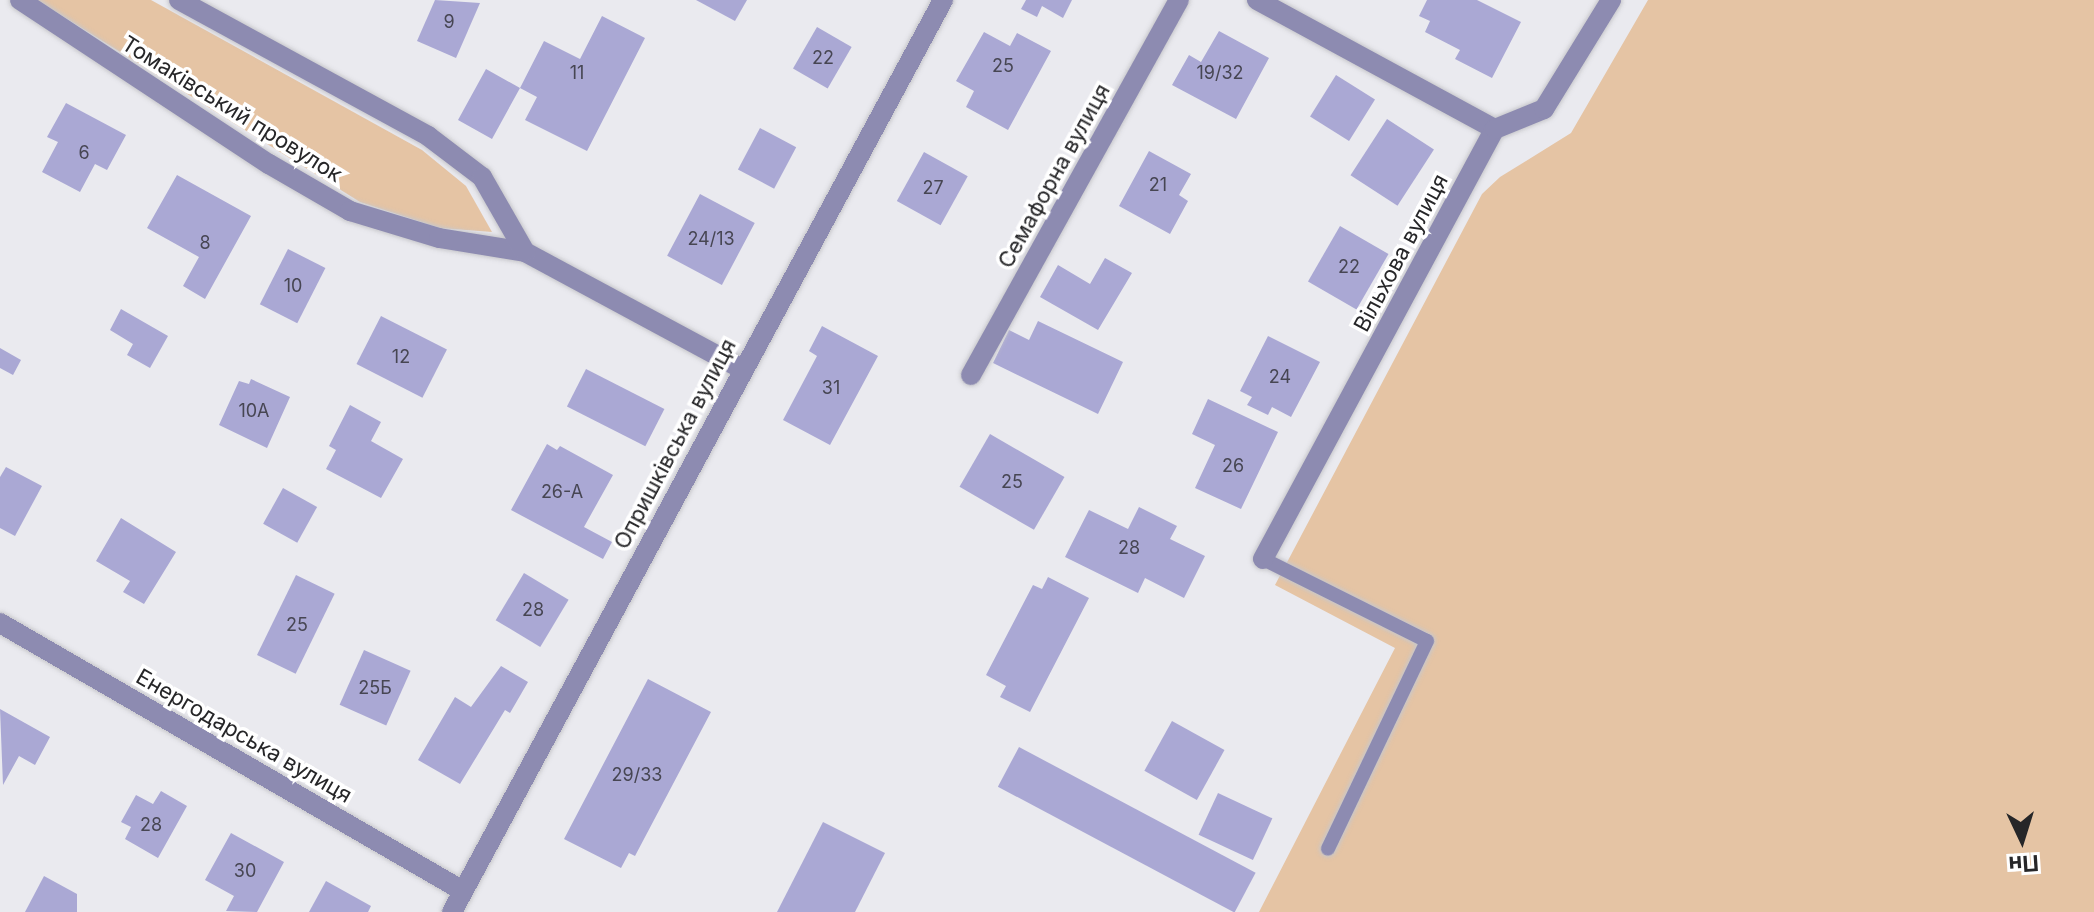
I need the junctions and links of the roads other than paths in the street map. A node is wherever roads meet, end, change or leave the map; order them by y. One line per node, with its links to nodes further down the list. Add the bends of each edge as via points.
1 (20, 0): 8 (street, Томаківський провулок, via 269,164 350,211 439,238)
2 (179, 0): 8 (street, via 428,136 482,177)
3 (943, 0): 9 (street, Опришківська вулиця)
4 (1179, 0): 10 (street, Семафорна вулиця)
5 (1257, 0): 7 (street)
6 (1611, 0): 7 (street, via 1544,109)
7 (1495, 129): 11 (street, Вільхова вулиця)
8 (525, 252): 9 (street, Томаківський провулок)
9 (742, 369): 14 (street, Опришківська вулиця)
10 (971, 375)
11 (1263, 559): 13 (lane, via 1427,641)
12 (0, 623): 14 (street, Енергодарська вулиця)
13 (1328, 849)
14 (463, 891): 15 (street, Опришківська вулиця)
15 (452, 912)

